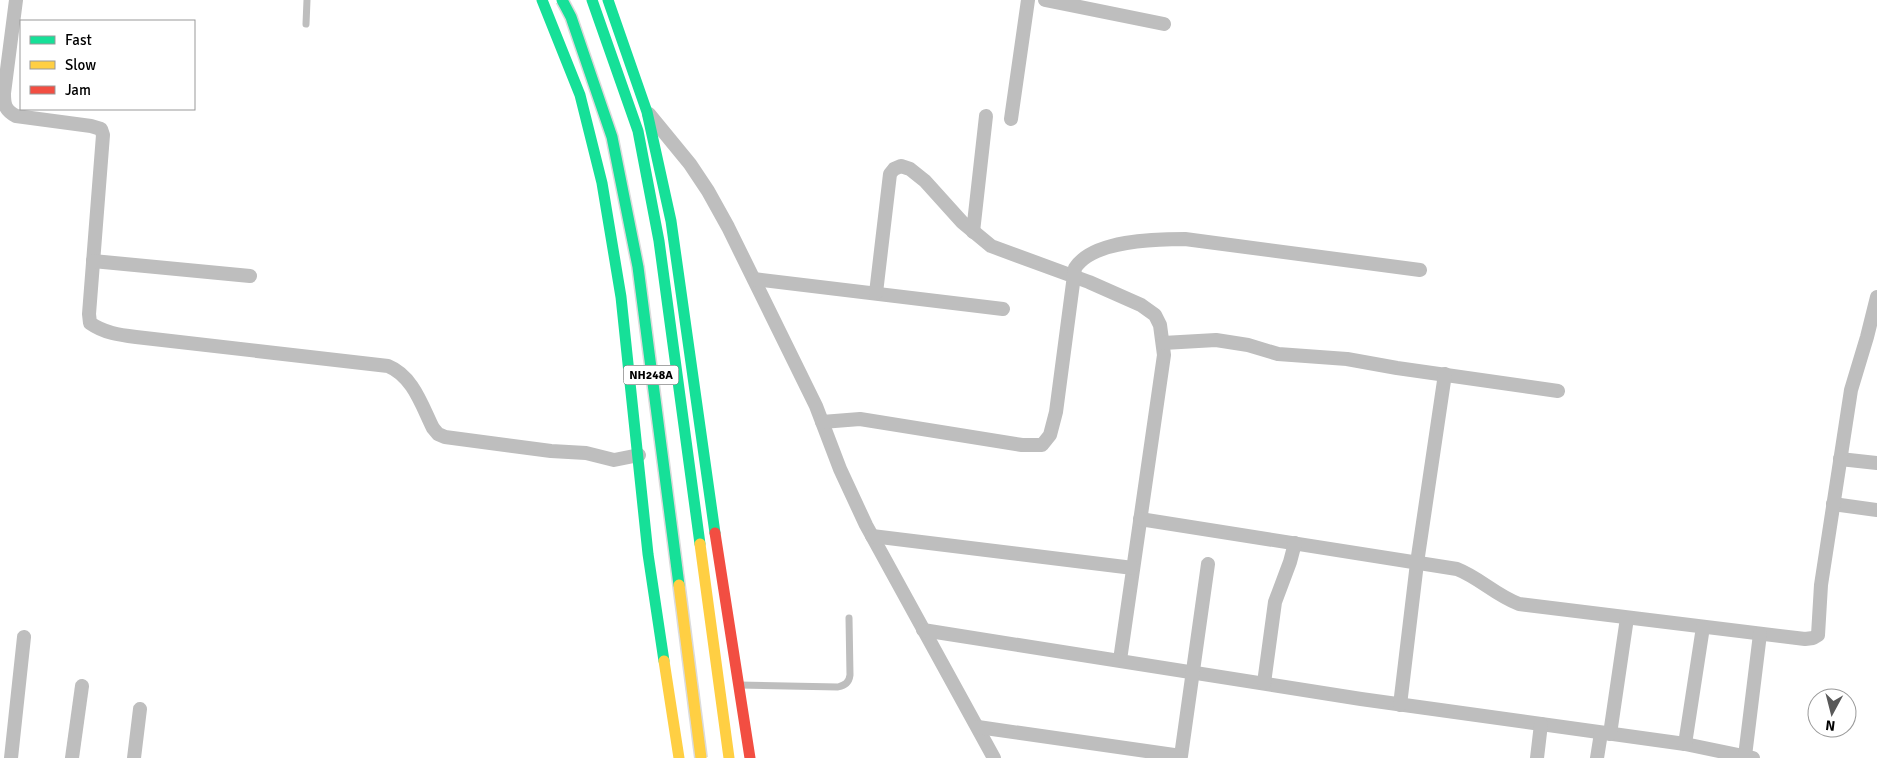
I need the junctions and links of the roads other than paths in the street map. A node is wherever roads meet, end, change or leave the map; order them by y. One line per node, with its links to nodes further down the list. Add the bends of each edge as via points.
1 (16, 0): 16 (street, via 4,93 8,112 16,116 91,126 101,129 103,135)
2 (307, 0): 9 (lane)
3 (542, 0): 10 (main road)
4 (562, 0): 61 (main road, NH248A, bridge, via 571,17 612,137 638,267)
5 (590, 0): 10 (street); 62 (main road, NH248A, via 638,131 660,241)
6 (608, 0): 12 (main road)
7 (1028, 0): 14 (street)
8 (1046, 0): 11 (street)
9 (306, 24)
10 (551, 24): 28 (main road, via 580,95 602,183 621,297)
11 (1164, 24)
12 (647, 112): 20 (street, via 708,191); 48 (main road, via 672,221)
13 (986, 116): 15 (street)
14 (1011, 119)
15 (973, 232): 19 (street, via 991,246); 21 (street, via 926,181 910,169 901,166 894,169 890,174)
16 (93, 261): 18 (street); 28 (street, via 90,322 113,334 388,366 407,379 433,428 445,437 614,460)
17 (1420, 270): 19 (street, via 1185,239 1152,239 1099,249 1080,260)
18 (250, 276)
19 (1074, 277): 24 (street, via 1141,305 1155,315); 27 (street, via 1056,412 1050,435 1042,445 1022,445 860,419)
20 (754, 278): 21 (street); 27 (street)
21 (876, 293): 23 (street)
22 (1877, 297): 29 (street, via 1851,390)
23 (1003, 309)
24 (1163, 343): 25 (street, via 1216,340 1278,354 1330,356); 33 (street, via 1164,355)
25 (1445, 374): 26 (street); 36 (street)
26 (1558, 391)
27 (822, 422): 34 (street)
28 (639, 455): 60 (main road, via 648,554)
29 (1840, 459): 30 (street); 31 (street)
30 (1877, 463)
31 (1833, 504): 32 (street); 43 (street, via 1821,585 1818,635 1805,639)
32 (1877, 510)
33 (1140, 519): 35 (street); 38 (street)
34 (872, 536): 38 (street); 42 (street)
35 (1295, 543): 36 (street); 47 (street, via 1274,602)
36 (1416, 563): 40 (street, via 1470,574 1504,599 1519,604); 50 (street)
37 (1208, 564): 46 (street)
38 (1133, 568): 45 (street)
39 (849, 618): 48 (lane, via 850,675 844,685)
40 (1627, 618): 41 (street); 54 (street)
41 (1703, 627): 43 (street); 55 (street)
42 (923, 630): 45 (street); 53 (street)
43 (1760, 634): 56 (street)
44 (24, 637): 57 (street)
45 (1120, 660): 46 (street)
46 (1192, 672): 47 (street); 53 (street, via 1181,756)
47 (1264, 683): 50 (street)
48 (738, 685): 63 (main road)
49 (82, 686): 58 (street)
50 (1400, 705): 52 (street)
51 (140, 709): 59 (street)
52 (1541, 724): 54 (street); 65 (street)
53 (978, 728): 64 (street)
54 (1606, 733): 55 (street); 66 (street)
55 (1685, 744): 56 (street)
56 (1749, 757)
57 (11, 758)
58 (72, 758)
59 (134, 758)
60 (678, 758)
61 (701, 758)
62 (730, 758)
63 (750, 758)
64 (994, 758)
65 (1537, 758)
66 (1597, 758)

